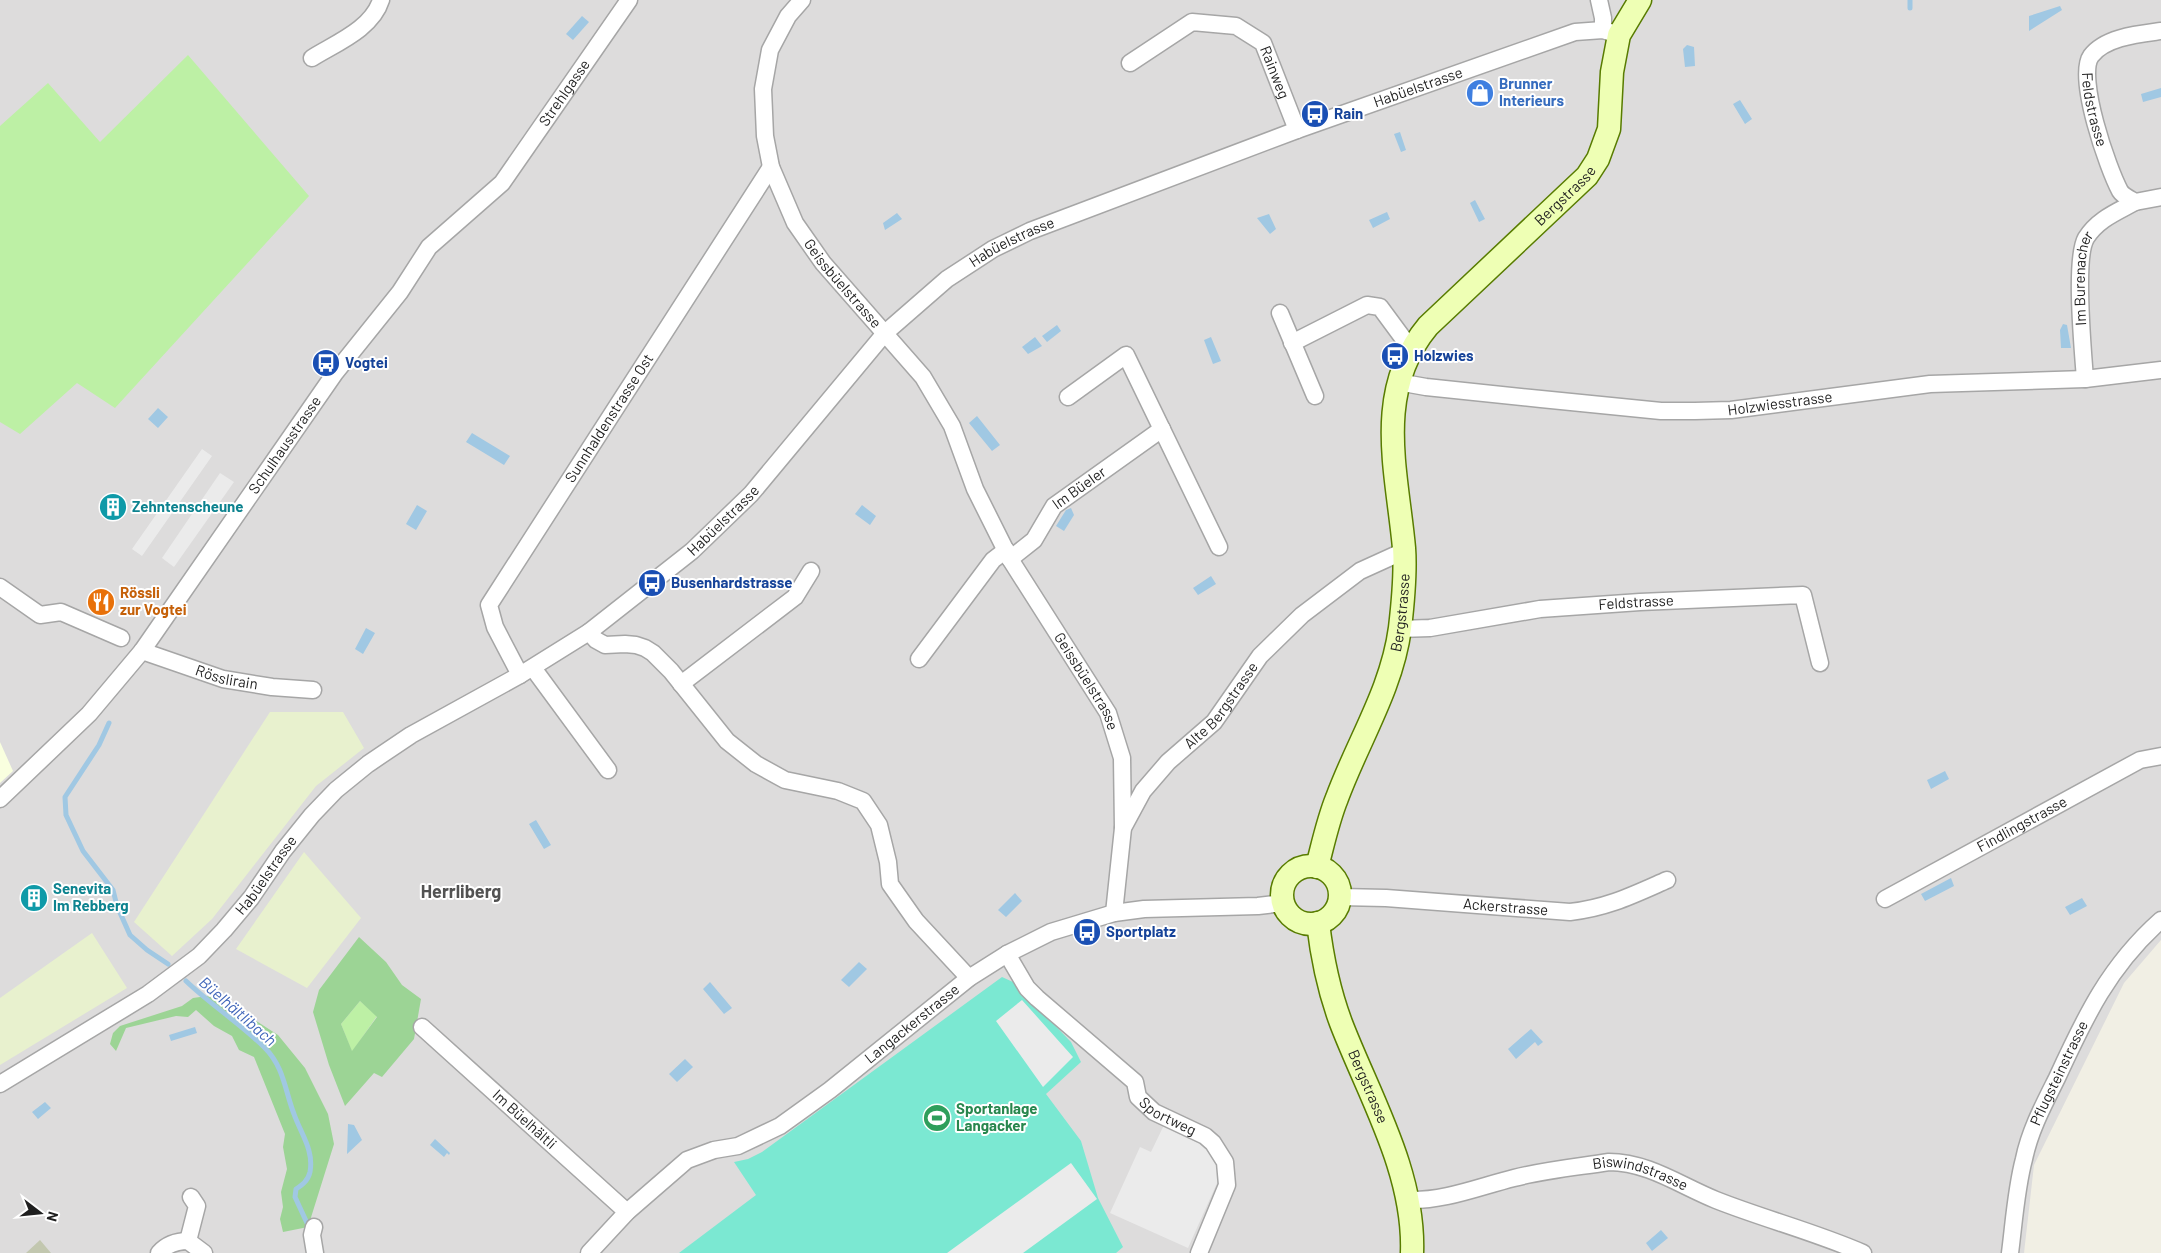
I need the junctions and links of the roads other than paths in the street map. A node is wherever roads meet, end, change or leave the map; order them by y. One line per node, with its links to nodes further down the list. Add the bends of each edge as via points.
1 (381, 0): 8 (street, via 365,24)
2 (629, 0): 12 (street, Strehlgasse)
3 (802, 0): 11 (street, Geissbüelstrasse, via 788,16 770,50 764,89 765,136)
4 (1599, 0): 7 (street)
5 (1640, 0): 7 (street, Bergstrasse)
6 (2161, 31): 14 (street, Feldstrasse, via 2134,34 2111,42 2090,58 2086,73 2096,126 2109,165 2121,193)
7 (1611, 33): 10 (street, Habüelstrasse, via 1575,32); 18 (street, Bergstrasse, via 1609,129 1598,160 1587,176 1428,326)
8 (312, 58)
9 (1130, 63): 10 (street, Rainweg, via 1192,22 1236,26 1263,43)
10 (1297, 130): 16 (street, Habüelstrasse, via 1069,216 993,249 947,279)
11 (771, 167): 16 (street, Geissbüelstrasse, via 795,223 823,263); 36 (street, Sunnhaldenstrasse Ost, via 489,605 495,628)
12 (499, 187): 33 (street, Schulhausstrasse, via 429,247 400,292 335,373)
13 (2161, 197): 14 (street)
14 (2135, 202): 20 (street, Im Burenacher, via 2103,218 2086,239 2080,264)
15 (1280, 313): 17 (street)
16 (885, 333): 27 (street, Geissbüelstrasse, via 923,377 952,426 975,490); 31 (street, Habüelstrasse, via 751,494 692,551)
17 (1292, 343): 18 (street, via 1367,305 1380,307); 22 (street)
18 (1411, 349): 21 (street, Bergstrasse)
19 (2161, 370): 20 (street, Holzwiesstrasse)
20 (2085, 379): 21 (street, Holzwiesstrasse, via 1930,384 1731,410 1696,411 1662,411 1514,397)
21 (1398, 382): 26 (street, Bergstrasse, via 1392,438)
22 (1315, 396)
23 (1068, 397): 24 (street, via 1126,355)
24 (1162, 429): 25 (street); 27 (street, Im Büeler, via 1054,506 1034,540)
25 (1219, 547)
26 (1404, 551): 30 (street, Bergstrasse); 42 (street, Alte Bergstrasse, via 1360,571 1302,615 1260,656 1214,722 1168,762 1143,791)
27 (1008, 555): 34 (street, via 993,560); 42 (street, Geissbüelstrasse, via 1108,712 1122,758)
28 (811, 571): 37 (street, via 794,597)
29 (0, 587): 32 (street, via 40,615 61,612)
30 (1400, 629): 35 (street, Feldstrasse, via 1430,628 1540,609 1803,595); 43 (street, Bergstrasse, via 1385,686 1337,798)
31 (589, 632): 36 (street, Habüelstrasse); 37 (street, via 605,645 645,648)
32 (120, 638)
33 (142, 651): 38 (street, Rösslirain, via 223,679); 41 (street, Schulhausstrasse, via 88,714)
34 (919, 659)
35 (1820, 663)
36 (526, 671): 40 (street); 54 (street, Habüelstrasse, via 411,735 368,764 312,815 251,898 199,956 148,994)
37 (681, 684): 52 (street, via 727,741 756,764 785,780 838,791 863,801 879,825 890,884 916,920)
38 (313, 690)
39 (2161, 756): 46 (street, Findlingstrasse, via 2140,760)
40 (608, 770)
41 (0, 799)
42 (1123, 828): 48 (street, Alte Bergstrasse)
43 (1317, 867): 45 (street, via 1336,881); 47 (street, via 1298,869 1290,875 1282,893)
44 (1667, 880): 45 (street, Ackerstrasse, via 1614,904 1570,912)
45 (1340, 897): 50 (street, via 1333,914)
46 (1884, 899)
47 (1283, 903): 48 (street, Langackerstrasse); 50 (street, via 1293,918 1309,924)
48 (1114, 913): 51 (street, Langackerstrasse, via 1051,932)
49 (2161, 920): 67 (street, Pflugsteinstrasse, via 2118,965 2087,1012 2035,1123 2024,1159)
50 (1318, 923): 56 (street, Bergstrasse, via 1333,1000 1390,1142)
51 (1007, 954): 52 (street, Langackerstrasse); 65 (street, Sportweg, via 1036,998 1135,1082 1138,1097 1154,1112 1214,1143 1225,1162 1227,1184)
52 (969, 978): 57 (street, Langackerstrasse, via 780,1126 738,1146 687,1160)
53 (422, 1027): 57 (street, Im Büelhältli)
54 (0, 1084)
55 (191, 1197): 59 (street, via 197,1206)
56 (1408, 1200): 60 (street, Biswindstrasse, via 1426,1201 1514,1178 1621,1162 1640,1166 1716,1200); 66 (street, Bergstrasse)
57 (627, 1212): 64 (street, Langackerstrasse)
58 (314, 1227): 63 (street)
59 (188, 1241): 61 (street, via 177,1241); 62 (street)
60 (1859, 1252)
61 (159, 1253)
62 (204, 1253)
63 (314, 1253)
64 (589, 1253)
65 (1199, 1253)
66 (1412, 1253)
67 (2010, 1253)

